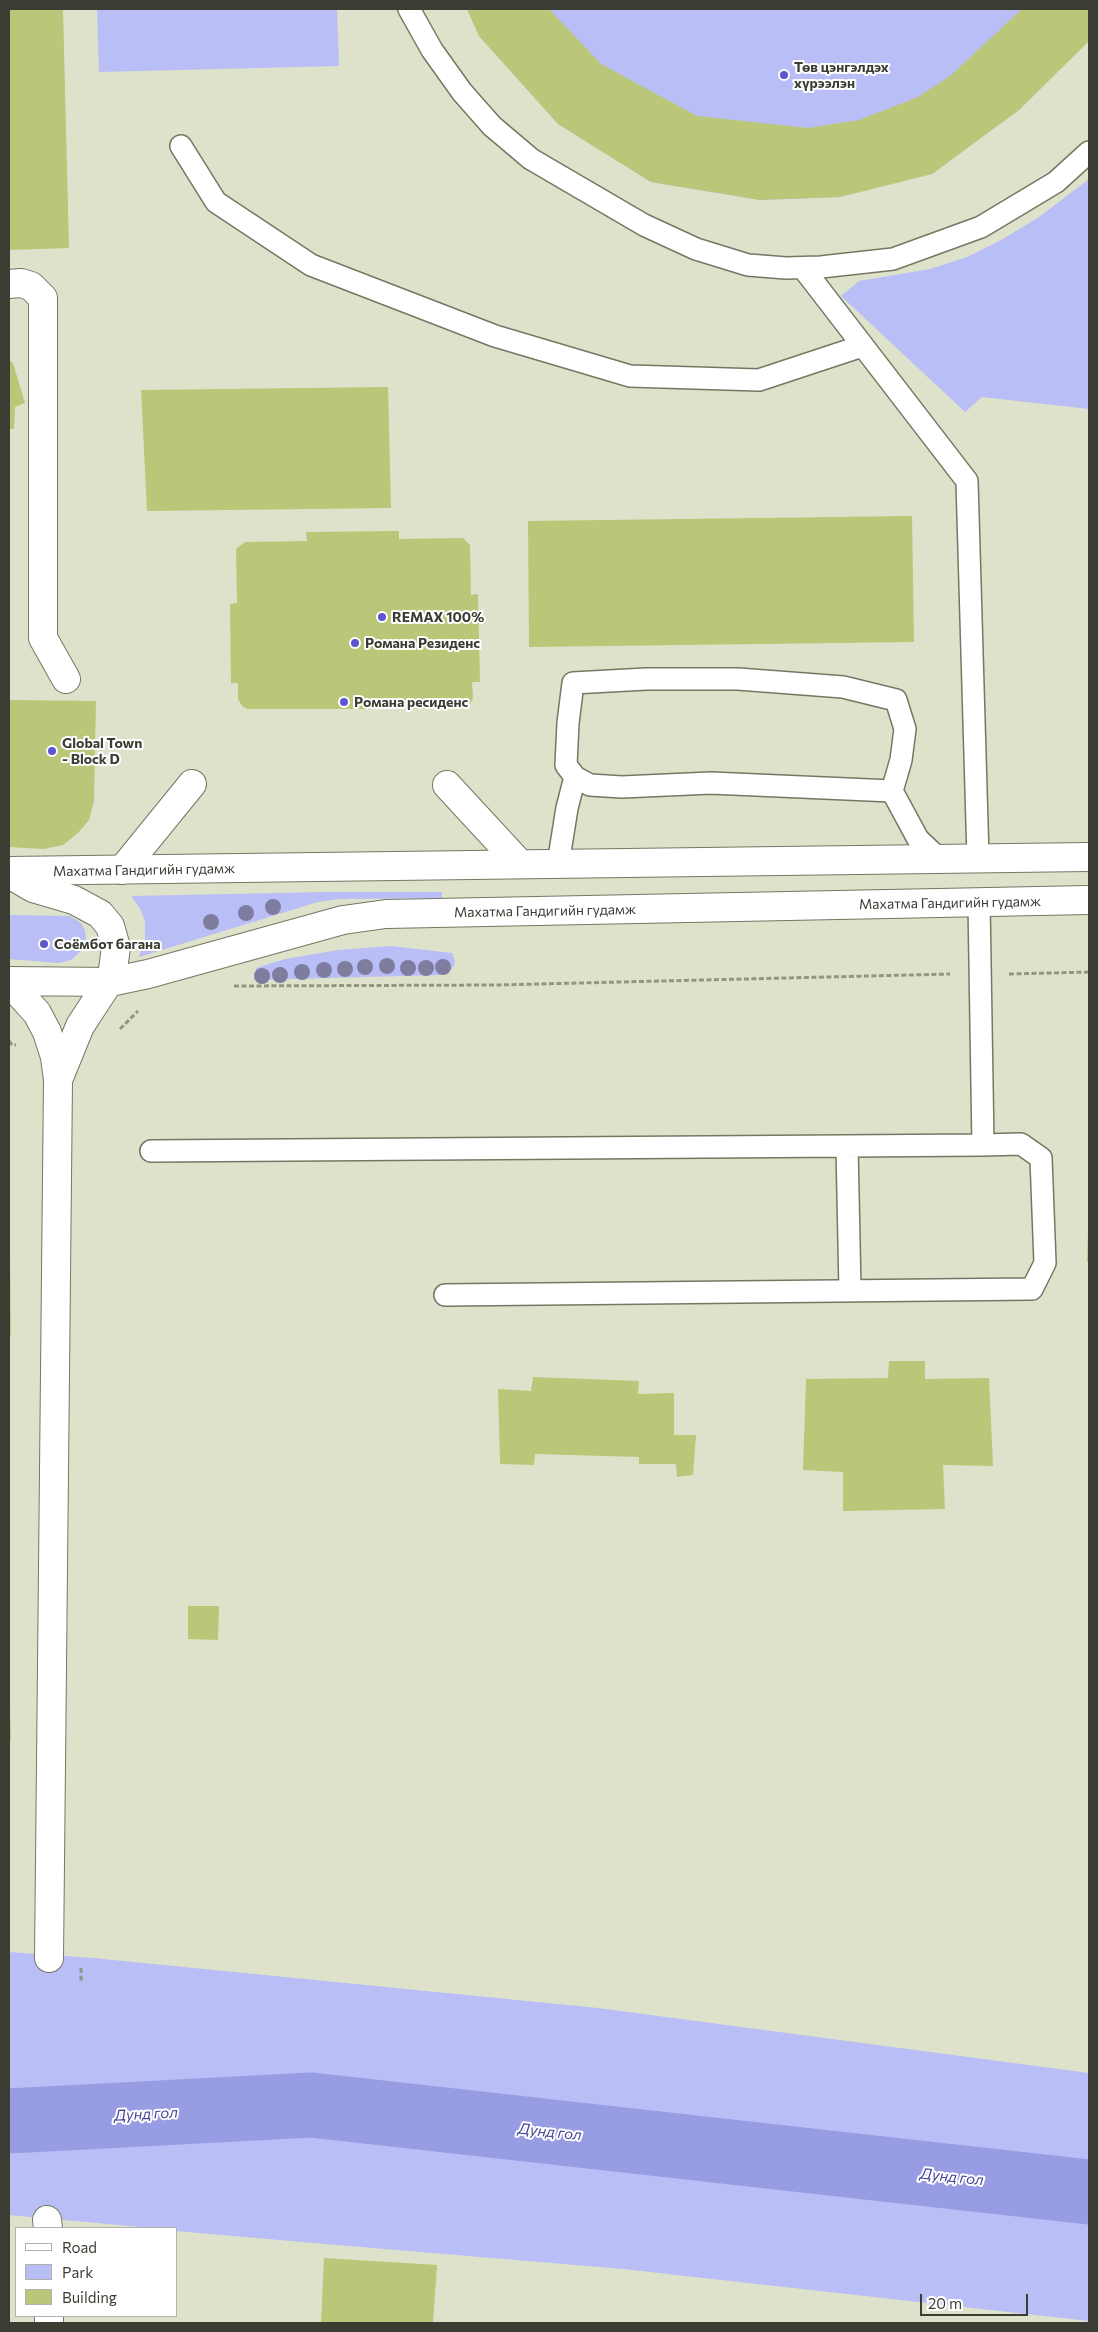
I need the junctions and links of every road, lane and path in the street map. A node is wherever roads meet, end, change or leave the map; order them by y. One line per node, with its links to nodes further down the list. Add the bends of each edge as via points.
1 (409, 9): 4 (lane, via 432,50 462,92 492,126 531,159 631,218 696,249 748,265)
2 (181, 146): 6 (lane, via 216,202 311,265 495,336 630,376 759,380)
3 (1089, 152): 4 (lane, via 1056,182 981,227 893,258)
4 (803, 268): 6 (lane)
5 (9, 284): 7 (main road, via 31,286 43,298 42,638)
6 (862, 346): 14 (lane, via 967,481)
7 (66, 679)
8 (575, 777): 11 (lane, via 590,785 622,787 711,783); 11 (lane, via 566,765 573,683 738,679 843,687 896,700 905,729); 16 (lane)
9 (192, 784): 17 (main road)
10 (448, 785): 15 (main road)
11 (892, 791): 13 (lane, via 918,839)
12 (1089, 857): 14 (main road, Махатма Гандигийн гудамж)
13 (938, 858): 14 (main road, Махатма Гандигийн гудамж); 16 (main road, Махатма Гандигийн гудамж)
14 (978, 858)
15 (520, 864): 16 (main road, Махатма Гандигийн гудамж); 17 (main road, Махатма Гандигийн гудамж)
16 (558, 864)
17 (122, 870): 18 (main road, Махатма Гандигийн гудамж)
18 (9, 873): 24 (main road, via 33,888 86,904 100,914 110,926 116,947)
19 (1089, 900): 20 (main road, Махатма Гандигийн гудамж)
20 (979, 902): 22 (lane); 24 (main road, Махатма Гандигийн гудамж, via 386,914 343,920)
21 (1089, 972): 22 (path)
22 (981, 974): 25 (path, via 496,985); 31 (lane)
23 (9, 982): 24 (main road, Махатма Гандигийн гудамж); 29 (main road, via 37,1013)
24 (110, 982): 30 (main road, via 80,1026)
25 (232, 986)
26 (141, 1007): 27 (path)
27 (114, 1034)
28 (9, 1041): 29 (path, via 12,1045)
29 (52, 1046): 30 (main road)
30 (58, 1080): 36 (main road)
31 (983, 1145): 32 (lane); 34 (lane, via 1021,1144 1041,1158 1045,1263 1032,1289)
32 (847, 1146): 33 (lane); 34 (lane)
33 (151, 1151)
34 (850, 1291): 35 (lane)
35 (445, 1295)
36 (49, 1958)

